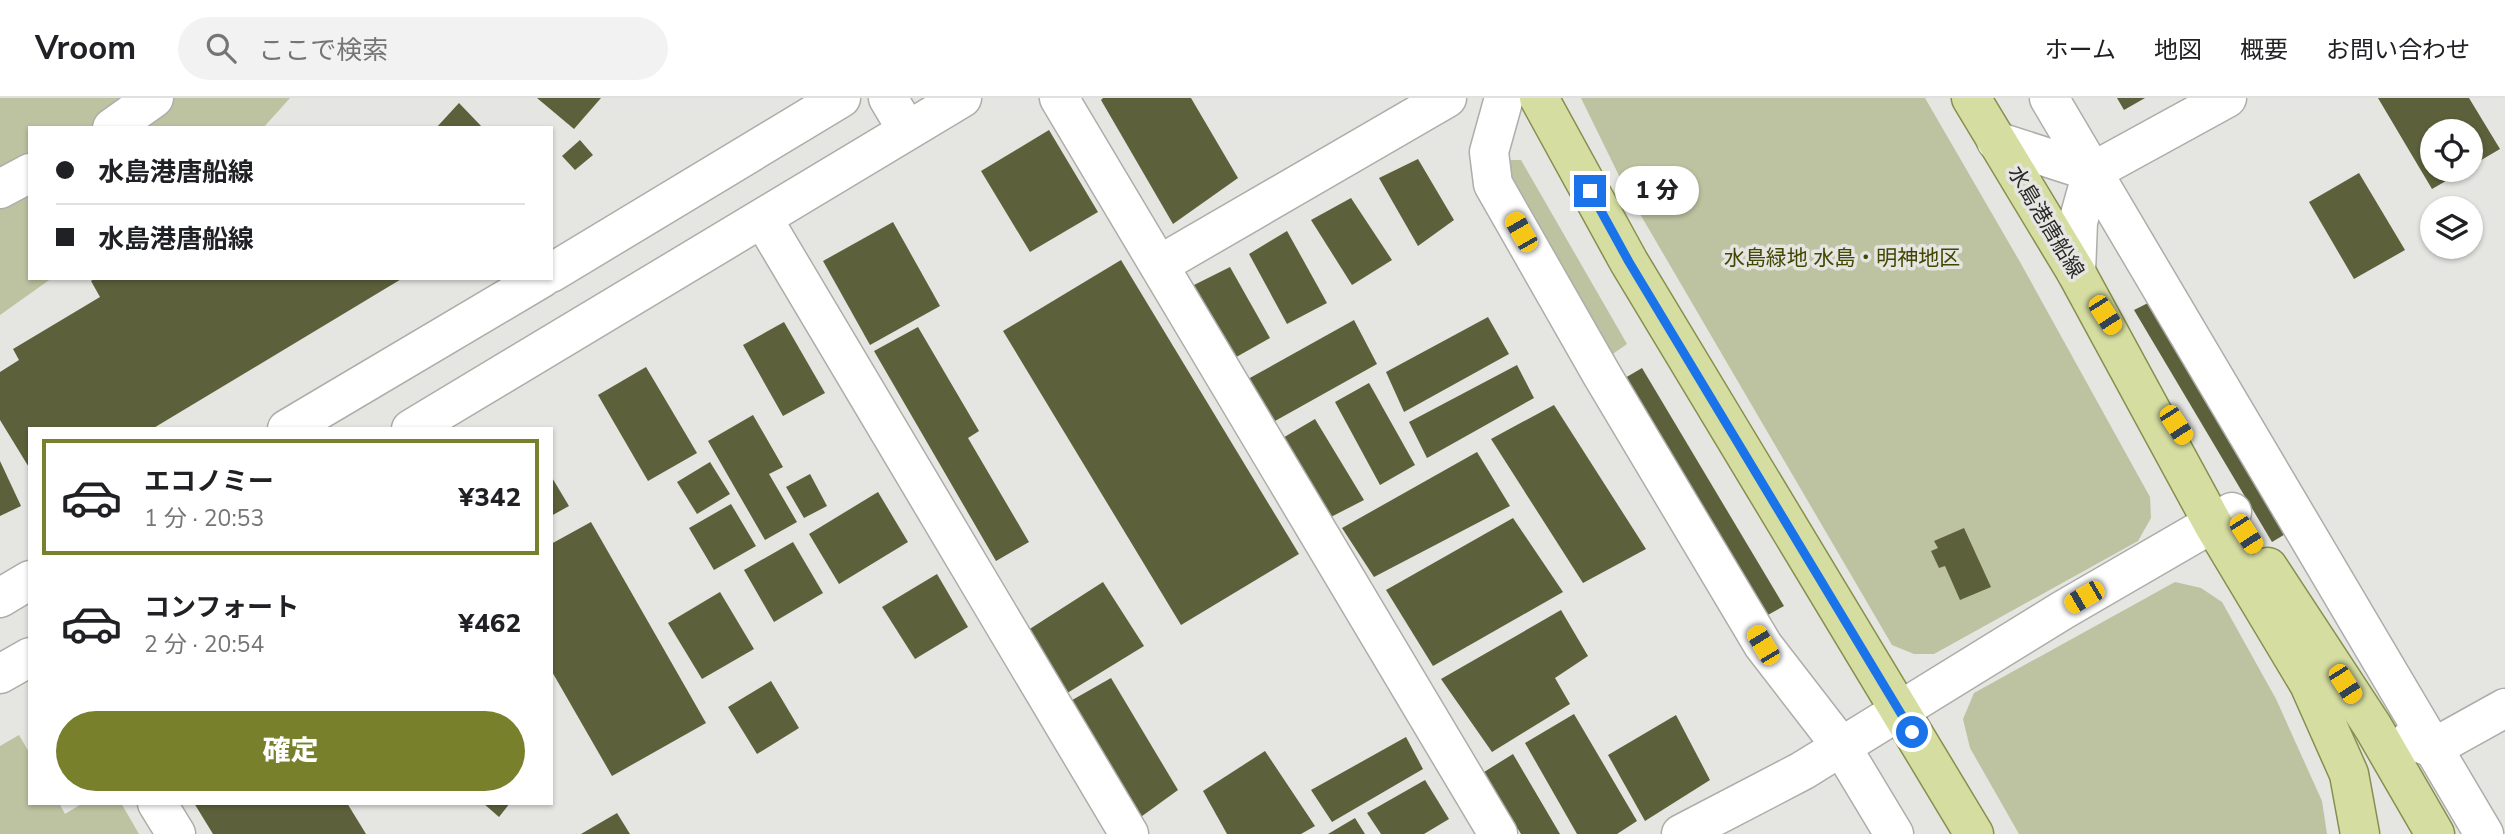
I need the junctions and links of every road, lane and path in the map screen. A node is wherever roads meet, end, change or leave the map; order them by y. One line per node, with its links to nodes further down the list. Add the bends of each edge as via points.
1 (155, 98): 12 (street)
2 (841, 98): 19 (street)
3 (962, 98): 11 (street)
4 (1059, 98): 18 (street)
5 (1447, 98): 18 (street)
6 (1504, 98): 30 (street, via 1489,152 1493,184 1763,645)
7 (1539, 98): 28 (main road, via 1629,262)
8 (1971, 98): 13 (main road, 水島港唐船線)
9 (2049, 98): 14 (street)
10 (2227, 98): 14 (street)
11 (898, 114): 17 (street)
12 (115, 126)
13 (1996, 141): 14 (street); 20 (main road, 水島港唐船線)
14 (2092, 172): 20 (street, via 2078,222); 31 (street)
15 (28, 174): 16 (street)
16 (0, 189)
17 (763, 219): 23 (street); 35 (street)
18 (1159, 265): 36 (street)
19 (553, 272)
20 (2076, 272): 24 (main road, 水島港唐船線)
21 (539, 280): 22 (street)
22 (290, 427)
23 (414, 427)
24 (2223, 518): 28 (street); 29 (main road); 40 (main road, 水島港唐船線, via 2330,727 2349,774)
25 (28, 658): 26 (street)
26 (0, 674)
27 (2505, 708): 31 (street)
28 (1899, 711): 30 (street); 39 (main road)
29 (2373, 727): 31 (street); 33 (main road)
30 (1841, 746): 37 (street); 38 (street)
31 (2433, 748): 33 (street); 41 (street)
32 (158, 805): 34 (street)
33 (2425, 826)
34 (176, 834)
35 (1129, 834)
36 (1498, 834)
37 (1681, 834)
38 (1894, 834)
39 (1974, 834)
40 (2360, 834)
41 (2484, 834)

